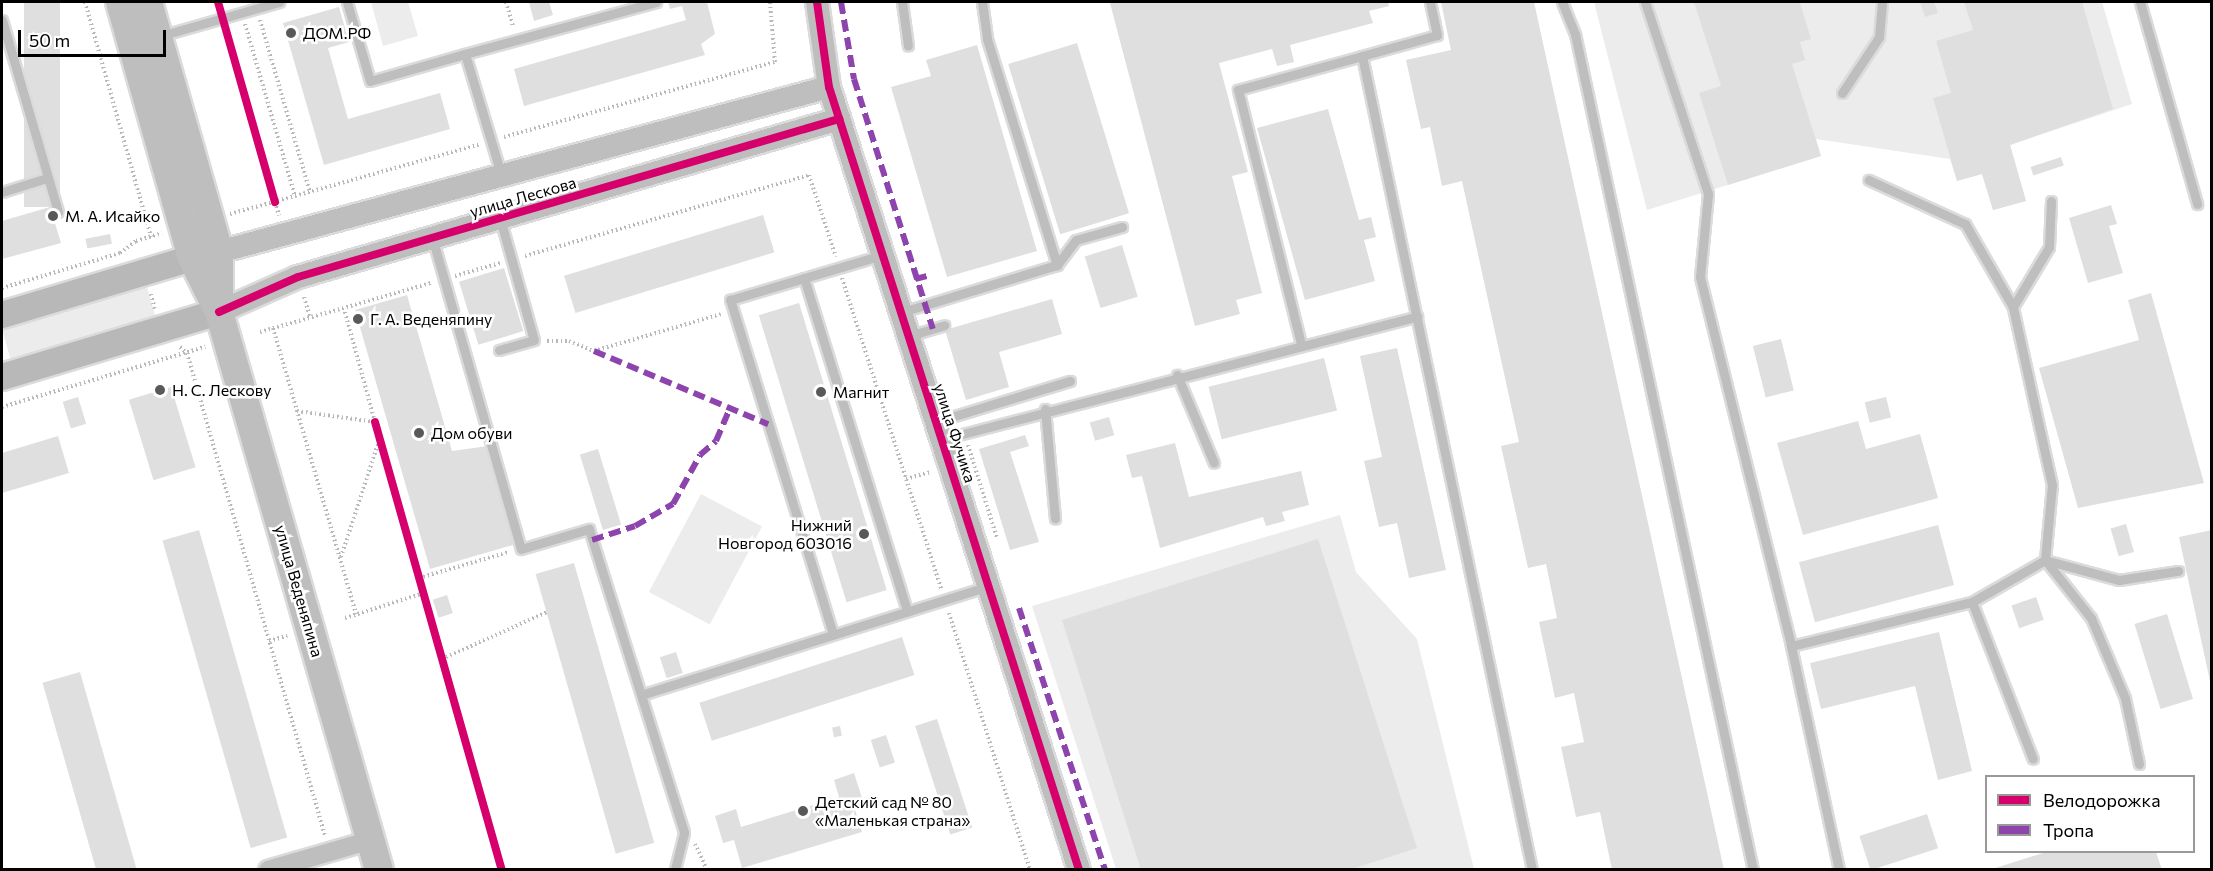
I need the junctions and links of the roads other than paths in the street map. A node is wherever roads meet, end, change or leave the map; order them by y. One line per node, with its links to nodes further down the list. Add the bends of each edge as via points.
1 (120, 2): 32 (main road, улица Веденяпина, via 183,227)
2 (148, 2): 15 (main road, улица Веденяпина)
3 (279, 2): 15 (lane)
4 (347, 2): 17 (lane, via 370,81)
5 (656, 2): 17 (lane)
6 (817, 2): 19 (street, улица Фучика)
7 (902, 2): 16 (lane)
8 (982, 2): 34 (lane, via 987,39)
9 (1430, 2): 18 (lane, via 1437,35)
10 (1562, 2): 68 (lane, via 1578,46)
11 (1645, 2): 58 (lane, via 1708,194 1700,277)
12 (1882, 2): 20 (lane, via 1879,37)
13 (2140, 2): 27 (lane)
14 (2, 20): 23 (lane)
15 (157, 37): 32 (main road, улица Веденяпина)
16 (908, 46)
17 (465, 54): 22 (lane)
18 (1362, 56): 40 (lane); 43 (lane, via 1238,90)
19 (829, 87): 21 (street, улица Фучика); 22 (street, улица Лескова)
20 (1842, 93)
21 (839, 119): 29 (street, улица Лескова); 33 (street, улица Фучика)
22 (502, 177): 32 (street, улица Лескова)
23 (47, 178): 25 (lane); 28 (lane)
24 (1869, 180): 36 (lane, via 1965,224)
25 (2, 192)
26 (2051, 201): 36 (lane, via 2049,247)
27 (2198, 204)
28 (58, 212)
29 (500, 218): 31 (street, улица Лескова); 44 (lane, via 534,340)
30 (1122, 227): 34 (lane, via 1076,240)
31 (432, 237): 37 (street, улица Лескова, via 298,277); 59 (lane, via 521,549 589,529)
32 (205, 255): 37 (main road, улица Веденяпина); 39 (main road, улица Лескова)
33 (883, 255): 35 (lane); 38 (street, улица Фучика)
34 (1057, 265): 38 (lane)
35 (804, 278): 56 (lane); 57 (lane, via 730,300)
36 (2013, 307): 52 (lane, via 2052,485)
37 (219, 312): 46 (main road, улица Лескова); 62 (main road, улица Веденяпина)
38 (902, 312): 42 (street, улица Фучика)
39 (2, 315)
40 (1417, 316): 43 (lane); 67 (lane)
41 (944, 325): 42 (lane)
42 (909, 336): 49 (street, улица Фучика)
43 (1301, 344): 45 (lane)
44 (499, 350)
45 (1177, 375): 48 (lane); 50 (lane)
46 (2, 377)
47 (1070, 381): 49 (lane)
48 (1045, 409): 49 (lane); 51 (lane)
49 (948, 431): 54 (street, улица Фучика)
50 (1214, 464)
51 (1055, 519)
52 (2045, 560): 53 (lane, via 2119,580); 55 (lane); 61 (lane, via 2091,618 2125,698)
53 (2178, 571)
54 (991, 585): 56 (lane); 66 (street, улица Фучика)
55 (1972, 602): 58 (lane); 60 (lane)
56 (907, 611): 57 (lane)
57 (833, 634): 59 (lane)
58 (1791, 646): 69 (lane)
59 (644, 694): 65 (lane, via 684,833)
60 (2033, 759)
61 (2139, 764)
62 (371, 840): 63 (street); 64 (main road, улица Веденяпина)
63 (268, 870)
64 (379, 870)
65 (675, 870)
66 (1079, 870)
67 (1532, 870)
68 (1753, 870)
69 (1839, 870)

